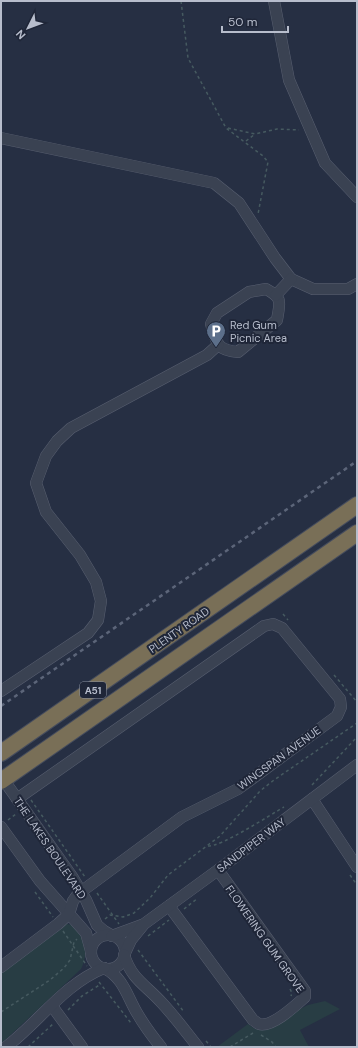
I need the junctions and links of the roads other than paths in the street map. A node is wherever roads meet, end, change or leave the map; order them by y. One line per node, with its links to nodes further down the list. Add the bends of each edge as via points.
1 (274, 1): 3 (street, via 289,80 325,163)
2 (1, 138): 4 (street, via 214,183 239,204)
3 (357, 197)
4 (291, 279): 5 (street, via 313,289 348,289); 6 (street)
5 (357, 284)
6 (276, 295): 7 (street, via 280,303 277,320 238,352 226,351); 7 (street, via 266,289 249,292 218,313 211,324)
7 (218, 345): 10 (street, via 207,355 71,428 46,456 36,483 46,512 80,555 96,582 101,601 98,620 88,633)
8 (357, 505): 11 (highway, PLENTY ROAD / A51)
9 (357, 533): 13 (highway, PLENTY ROAD / A51)
10 (1, 691)
11 (1, 754)
12 (357, 765): 14 (street, SANDPIPER WAY)
13 (2, 779): 15 (street, THE LAKES BOULEVARD)
14 (310, 794): 17 (street, SANDPIPER WAY); 18 (street)
15 (17, 799): 19 (street, THE LAKES BOULEVARD); 19 (street, WINGSPAN AVENUE, via 264,626 273,624 282,628 340,698 341,707 337,716 238,789 182,817)
16 (1, 827): 21 (street, THE LAKES BOULEVARD, via 40,881)
17 (218, 870): 20 (street, SANDPIPER WAY); 20 (street, FLOWERING GUM GROVE, via 305,991 305,997 283,1016 257,1028)
18 (353, 870)
19 (82, 892): 21 (street, WINGSPAN AVENUE, via 75,896); 23 (street, THE LAKES BOULEVARD, via 97,925)
20 (173, 910): 22 (street, SANDPIPER WAY)
21 (69, 914): 24 (street, THE LAKES BOULEVARD, via 86,933); 26 (street)
22 (128, 935): 23 (street, SANDPIPER WAY); 25 (street, SANDPIPER WAY)
23 (111, 936): 24 (street, via 100,937 92,946); 25 (street, via 120,940)
24 (91, 952): 27 (street, via 95,962); 28 (street)
25 (125, 954): 27 (street, via 120,964); 33 (street, via 134,976 163,1003)
26 (1, 967)
27 (104, 968): 28 (street); 32 (street, via 121,981 137,1013)
28 (90, 969): 29 (street)
29 (52, 1006): 30 (street); 31 (street)
30 (9, 1045)
31 (82, 1047)
32 (161, 1047)
33 (198, 1047)

